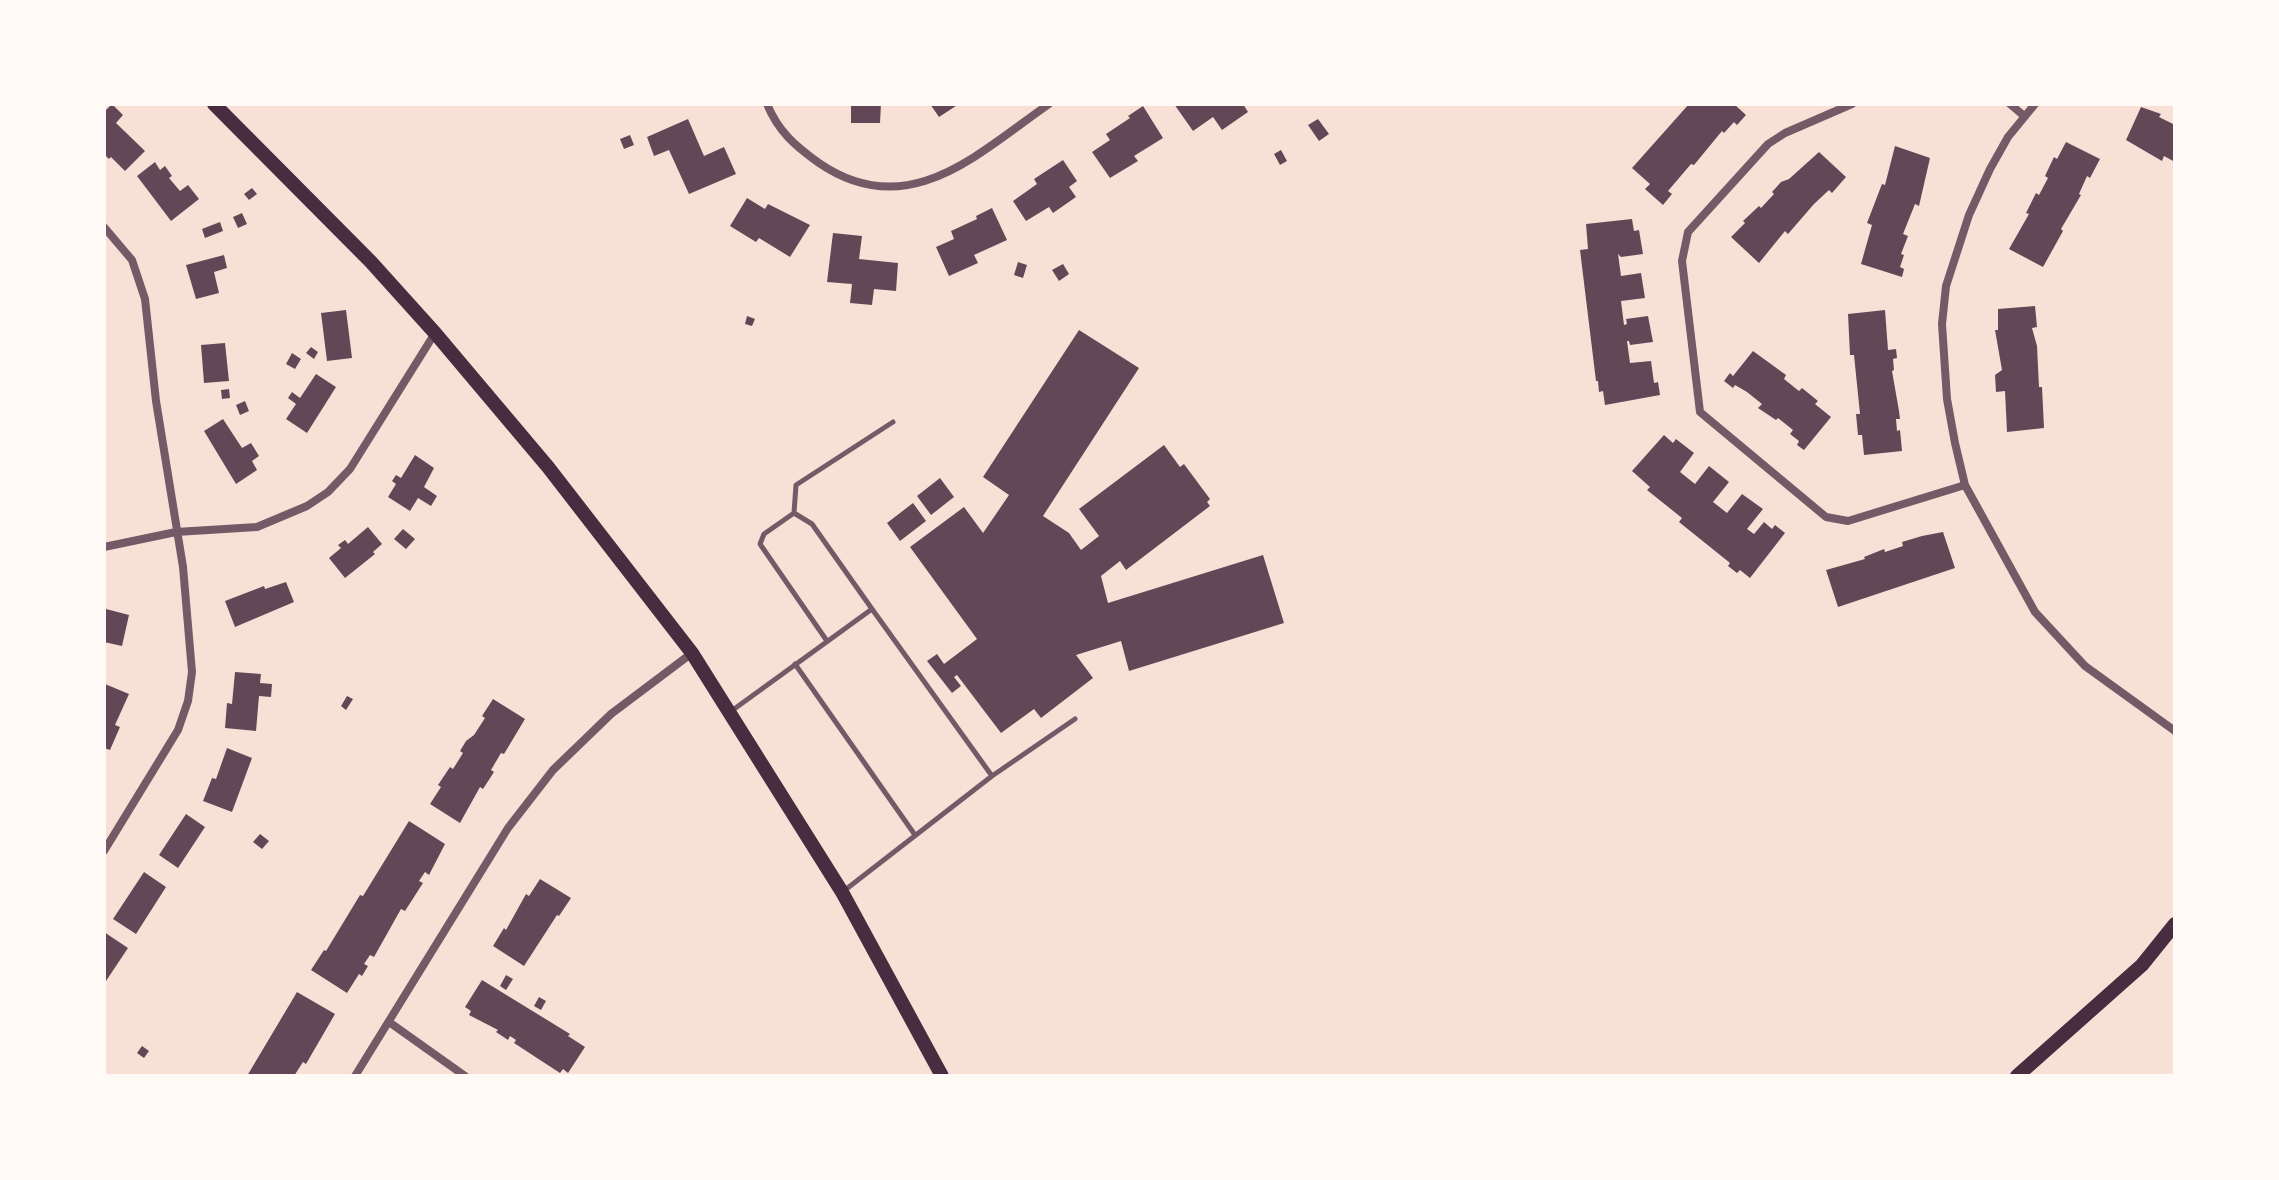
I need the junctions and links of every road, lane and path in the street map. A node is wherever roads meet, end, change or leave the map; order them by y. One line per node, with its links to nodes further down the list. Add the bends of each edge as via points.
1 (214, 104): 9 (main road)
2 (767, 104): 3 (street, via 794,146 827,168 861,183 896,187 928,182 963,164)
3 (1049, 104)
4 (1852, 104): 11 (street, via 1768,144 1688,232 1682,261 1700,412 1826,517 1848,521)
5 (2010, 104): 7 (street)
6 (2035, 104): 7 (street)
7 (2023, 115): 11 (street, via 1969,215 1946,286 1942,324 1947,399)
8 (104, 227): 13 (street, via 132,260 145,299)
9 (435, 333): 13 (street, via 350,469 328,492 257,527); 17 (main road, via 548,467)
10 (893, 422): 12 (lane, via 796,485)
11 (1965, 485): 21 (street, via 2035,612 2085,666)
12 (794, 513): 15 (lane, via 812,524); 16 (lane, via 764,534 760,544)
13 (176, 532): 14 (street); 24 (street, via 190,632 188,701 178,730)
14 (104, 547)
15 (872, 609): 16 (lane); 22 (lane)
16 (827, 641): 18 (lane)
17 (692, 653): 19 (main road); 27 (street, via 611,714 553,770 508,828)
18 (795, 664): 19 (lane); 23 (lane)
19 (730, 712): 25 (main road)
20 (1075, 719): 22 (lane)
21 (2175, 731)
22 (992, 776): 23 (lane)
23 (915, 835): 25 (lane)
24 (104, 851)
25 (842, 892): 30 (main road)
26 (2175, 924): 31 (main road, via 2142,965)
27 (389, 1022): 28 (street); 29 (street)
28 (355, 1076)
29 (465, 1076)
30 (942, 1076)
31 (2017, 1076)

